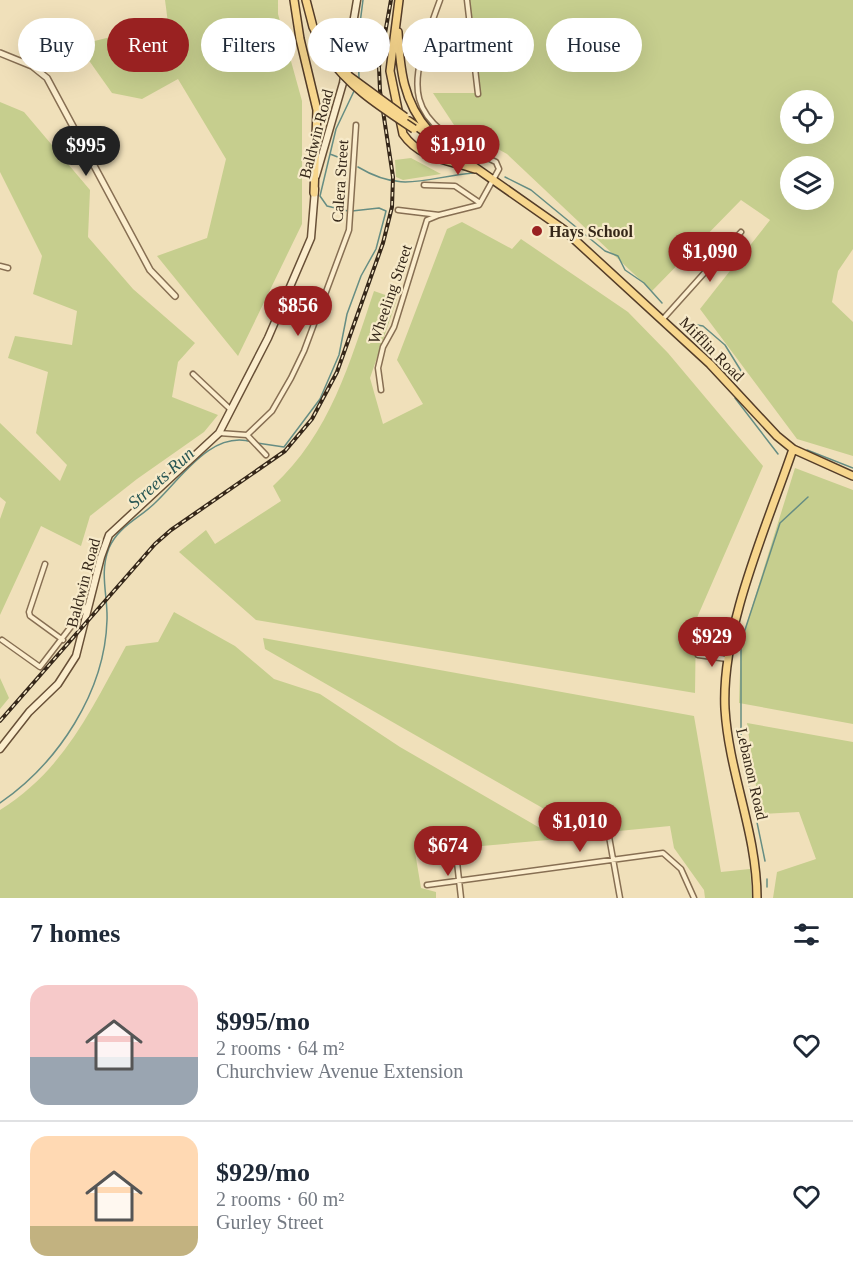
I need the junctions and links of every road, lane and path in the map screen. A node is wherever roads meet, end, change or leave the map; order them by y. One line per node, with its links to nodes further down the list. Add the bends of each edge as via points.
1 (294, 0): 16 (main road, via 317,110)
2 (306, 0): 13 (main road, Mifflin Road, bridge, via 313,27 327,55 348,82)
3 (310, 0): 12 (main road, Mifflin Road, bridge, via 328,47 349,76)
4 (357, 0): 16 (main road, Baldwin Road, via 343,83 325,141)
5 (399, 0): 8 (main road)
6 (440, 0): 14 (street, via 418,70 422,107 441,133 496,162 499,169)
7 (467, 0): 10 (street)
8 (398, 24): 12 (main road, via 404,89 418,118); 14 (main road, via 390,71 403,134 425,154)
9 (0, 53): 23 (street, via 32,66 47,78 150,270)
10 (478, 94)
11 (356, 125): 29 (street, Calera Street, via 349,230 304,351 272,411)
12 (437, 139): 13 (main road, Mifflin Road)
13 (472, 164): 14 (main road, Mifflin Road)
14 (491, 177): 17 (street); 24 (main road, Mifflin Road, via 557,223)
15 (424, 184): 17 (street, via 455,186)
16 (315, 193): 27 (main road, Baldwin Road, via 311,238 268,338)
17 (480, 203): 19 (street)
18 (398, 210): 19 (street)
19 (439, 215): 26 (street, Wheeling Street, via 427,220 394,327 383,347 378,368)
20 (741, 232): 24 (street)
21 (0, 266): 22 (street)
22 (8, 268)
23 (175, 296)
24 (663, 319): 30 (main road, Mifflin Road)
25 (193, 374): 27 (street)
26 (381, 390)
27 (229, 408): 28 (main road, Baldwin Road)
28 (219, 433): 29 (street); 34 (main road, Baldwin Road, via 110,535)
29 (247, 435): 31 (street)
30 (793, 449): 32 (main road, Mifflin Road); 38 (main road, Lebanon Road, via 745,591)
31 (266, 455)
32 (853, 476)
33 (45, 564): 36 (street, via 29,612)
34 (90, 602): 36 (street); 39 (main road, Baldwin Road, via 82,640 69,670)
35 (2, 640): 36 (street, via 40,667)
36 (63, 640)
37 (698, 655): 38 (street)
38 (728, 659): 48 (main road, Lebanon Road, via 727,730 755,854)
39 (0, 749)
40 (608, 831): 42 (street)
41 (456, 853): 43 (street)
42 (613, 859): 43 (street); 46 (street); 47 (street, via 663,853 681,869)
43 (459, 882): 44 (street); 45 (street)
44 (426, 885)
45 (461, 898)
46 (620, 898)
47 (694, 898)
48 (757, 898)

